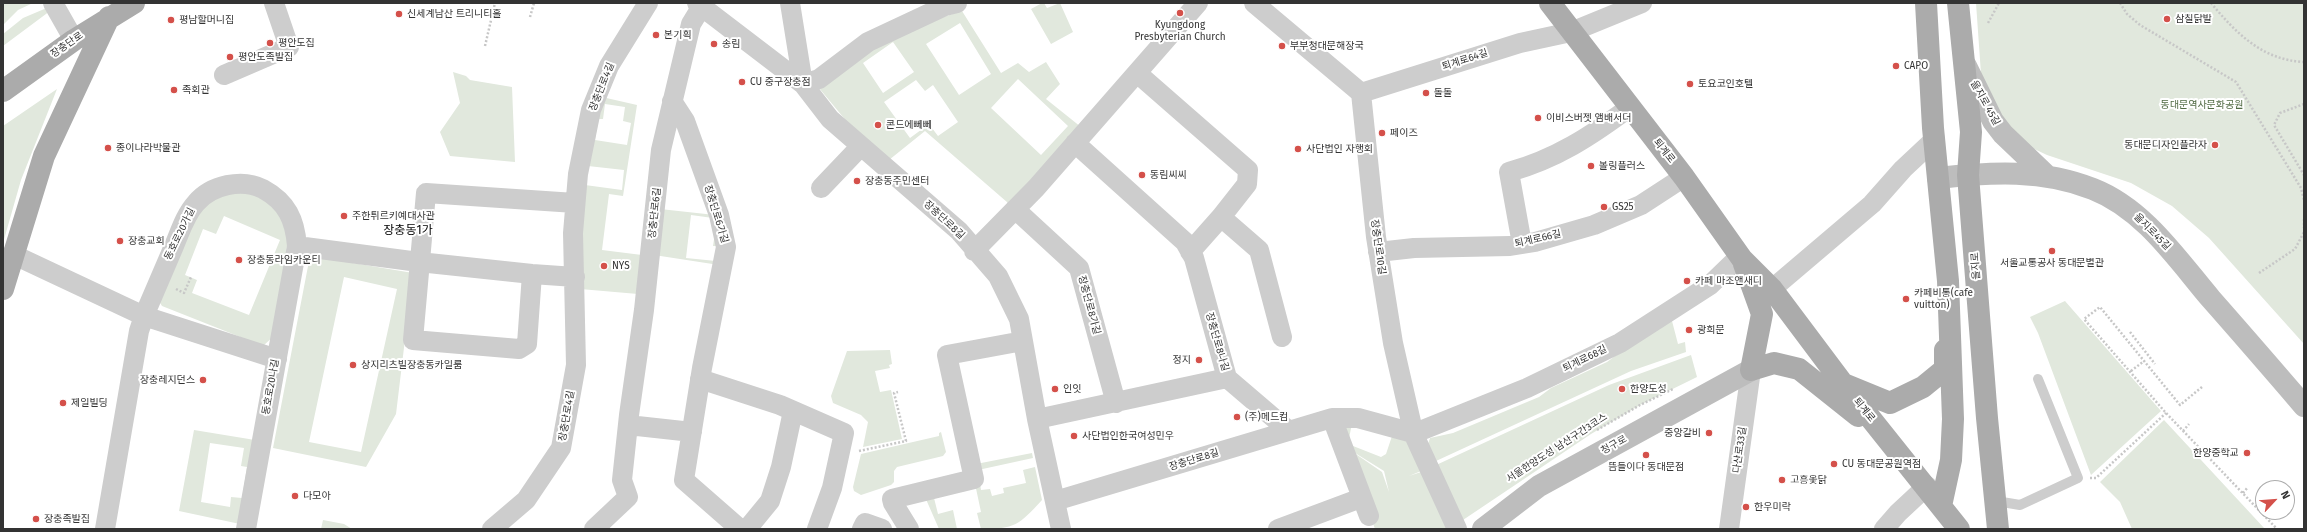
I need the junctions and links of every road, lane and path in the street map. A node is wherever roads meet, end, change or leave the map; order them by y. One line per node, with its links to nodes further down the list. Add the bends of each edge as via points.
1 (53, 3): 23 (street)
2 (134, 3): 19 (main road, 장충단로)
3 (274, 3): 28 (street, via 289,47)
4 (495, 3): 24 (path)
5 (534, 3): 20 (path)
6 (648, 3): 45 (street, 장충단로4길, via 609,66 591,110 578,174)
7 (790, 3): 29 (street, 장충단로8길)
8 (957, 3): 29 (street, via 868,42 819,79)
9 (1198, 3): 27 (street)
10 (1254, 3): 31 (street)
11 (1550, 3): 22 (main road, 퇴계로)
12 (1642, 3): 22 (street, 퇴계로64길)
13 (1926, 3): 35 (main road)
14 (1958, 3): 25 (main road, 을지로)
15 (1999, 3): 21 (path)
16 (2120, 3): 44 (path, via 2127,14 2140,25 2236,82 2301,188)
17 (2211, 3): 26 (path, via 2233,30 2256,48 2292,62)
18 (699, 5): 29 (street, 장충단로8길); 32 (street, 장충단로6길, via 691,24)
19 (109, 17): 23 (main road, 장충단로); 57 (main road, via 44,156)
20 (530, 17)
21 (1988, 23)
22 (1572, 32): 31 (street, 퇴계로64길, via 1520,43); 34 (main road, 퇴계로)
23 (74, 40): 30 (main road, 장충단로)
24 (485, 46)
25 (1964, 61): 38 (main road, 을지로, via 1971,132); 40 (main road, 을지로 45길, via 1993,121)
26 (2304, 62)
27 (1137, 73): 36 (street); 48 (street, via 1248,170 1247,184)
28 (224, 75)
29 (803, 84): 37 (street, 장충단로8길, via 830,119)
30 (3, 91)
31 (1361, 93): 56 (street, 장충단로10길)
32 (672, 101): 78 (street, 장충단로6가길, via 685,121 719,215 726,247); 91 (street, 장충단로6길, via 661,150 644,310)
33 (2304, 104): 39 (path, via 2280,113 2274,125)
34 (1630, 107): 41 (main road, 퇴계로); 52 (street, via 1590,137 1537,164 1509,172)
35 (1935, 139): 42 (main road); 65 (street, via 1902,169 1872,204)
36 (1075, 144): 47 (street); 55 (street, 장충단로8나길, via 1185,242)
37 (861, 146): 43 (street); 54 (street, 장충단로8길, via 959,231)
38 (1968, 175): 40 (main road, 을지로45길, via 2024,173); 42 (main road, 을지로45길); 104 (main road, 을지로)
39 (2304, 175)
40 (2047, 176): 85 (main road, 을지로45길, via 2094,189 2116,200 2137,216 2156,234)
41 (1684, 177): 52 (street, 퇴계로66길, via 1641,205 1594,225); 58 (main road, 퇴계로)
42 (1938, 178): 63 (main road)
43 (822, 188)
44 (2304, 200)
45 (575, 204): 59 (street, via 426,193); 62 (street, 장충단로4길)
46 (286, 207): 53 (street, 동호로20나길, via 295,226); 66 (street, 동호로20가길, via 274,195 242,183 225,185 209,192 196,202 185,219)
47 (1015, 209): 54 (street); 84 (street, 장충단로8가길, via 1079,268)
48 (1221, 217): 55 (street); 68 (street, via 1259,250)
49 (2304, 219): 50 (path)
50 (2304, 228)
51 (2304, 232): 60 (path, via 2295,249)
52 (1522, 244): 56 (street, 퇴계로66길)
53 (297, 246): 59 (street); 72 (street, 동호로20나길)
54 (974, 251): 69 (street, 장충단로8길, via 998,276 1019,319)
55 (1190, 252): 77 (street, 장충단로8나길)
56 (1378, 252): 95 (street, 장충단로10길, via 1393,343)
57 (12, 254): 64 (main road); 66 (street)
58 (1741, 258): 65 (main road, 퇴계로); 75 (main road, via 1762,314); 95 (street, 퇴계로68길, via 1710,285 1620,343 1527,388)
59 (419, 262): 61 (street); 61 (street, via 413,340 519,349 527,344)
60 (2259, 273)
61 (532, 274): 62 (street)
62 (575, 277): 110 (street, 장충단로4길, via 576,366 561,448 526,500)
63 (1948, 281): 80 (main road, via 1945,369 1923,387 1890,403); 106 (main road, via 1953,419 1951,460)
64 (3, 289)
65 (1772, 289): 80 (main road, 퇴계로)
66 (144, 316): 72 (street); 108 (street, 동호로20가길, via 139,331)
67 (2130, 332): 70 (path)
68 (1282, 337)
69 (1023, 341): 89 (street, 장충단로8길); 117 (street, via 947,356 974,479 892,499)
70 (2141, 347): 71 (path); 74 (path)
71 (2136, 351): 73 (path); 76 (path, via 2100,307 2084,319)
72 (276, 359): 109 (street, 동호로20나길)
73 (2144, 361): 76 (path); 82 (path, via 2180,405)
74 (2155, 364)
75 (1751, 370): 97 (main road, via 1774,363 1799,369); 121 (main road, 청구로, via 1539,486); 122 (street, 다산로33길)
76 (2131, 371): 87 (path)
77 (1227, 378): 84 (street); 92 (street, 장충단로8나길)
78 (700, 379): 86 (street); 94 (street, 장충단로6가길)
79 (2038, 379): 99 (lane)
80 (1844, 385): 97 (main road, 퇴계로)
81 (1676, 387): 96 (path, 서울한양도성 남산구간3코스)
82 (2202, 387)
83 (898, 392): 98 (path, via 894,393 906,441 856,452)
84 (1116, 403): 89 (street)
85 (2304, 406)
86 (793, 411): 113 (street, via 781,467 770,501); 114 (street, via 844,433 832,488)
87 (2166, 413): 93 (path); 99 (path, via 2096,478)
88 (1332, 418): 92 (street, 장충단로8길); 95 (street, 장충단로8길, via 1358,418); 103 (street)
89 (1037, 420): 105 (street, 장충단로8길)
90 (2190, 424): 93 (path)
91 (628, 425): 94 (street); 111 (street, 장충단로6길, via 622,480 628,497)
92 (1289, 431): 105 (street, 장충단로8길)
93 (2183, 431): 102 (path)
94 (692, 432): 112 (street, 장충단로6가길, via 684,480)
95 (1413, 433): 120 (street, 장충단로10길)
96 (1591, 434)
97 (1890, 442): 100 (main road, 퇴계로)
98 (856, 455)
99 (2078, 478): 104 (lane, via 2020,505)
100 (1927, 486): 106 (main road, 퇴계로); 123 (street)
101 (2248, 487): 102 (path)
102 (2243, 493): 126 (path)
103 (1361, 498): 107 (street); 119 (street)
104 (1996, 501): 125 (main road, 을지로)
105 (1055, 502): 118 (street, 장충단로8길)
106 (1941, 506): 124 (main road, 퇴계로)
107 (1369, 516)
108 (105, 529)
109 (246, 529)
110 (492, 529)
111 (594, 529)
112 (740, 529)
113 (747, 529)
114 (817, 529)
115 (862, 529): 116 (street, via 865,523)
116 (882, 529)
117 (909, 529)
118 (1061, 529)
119 (1278, 529)
120 (1457, 529)
121 (1483, 529)
122 (1729, 529)
123 (1884, 529)
124 (1959, 529)
125 (1998, 529)
126 (2277, 529)

